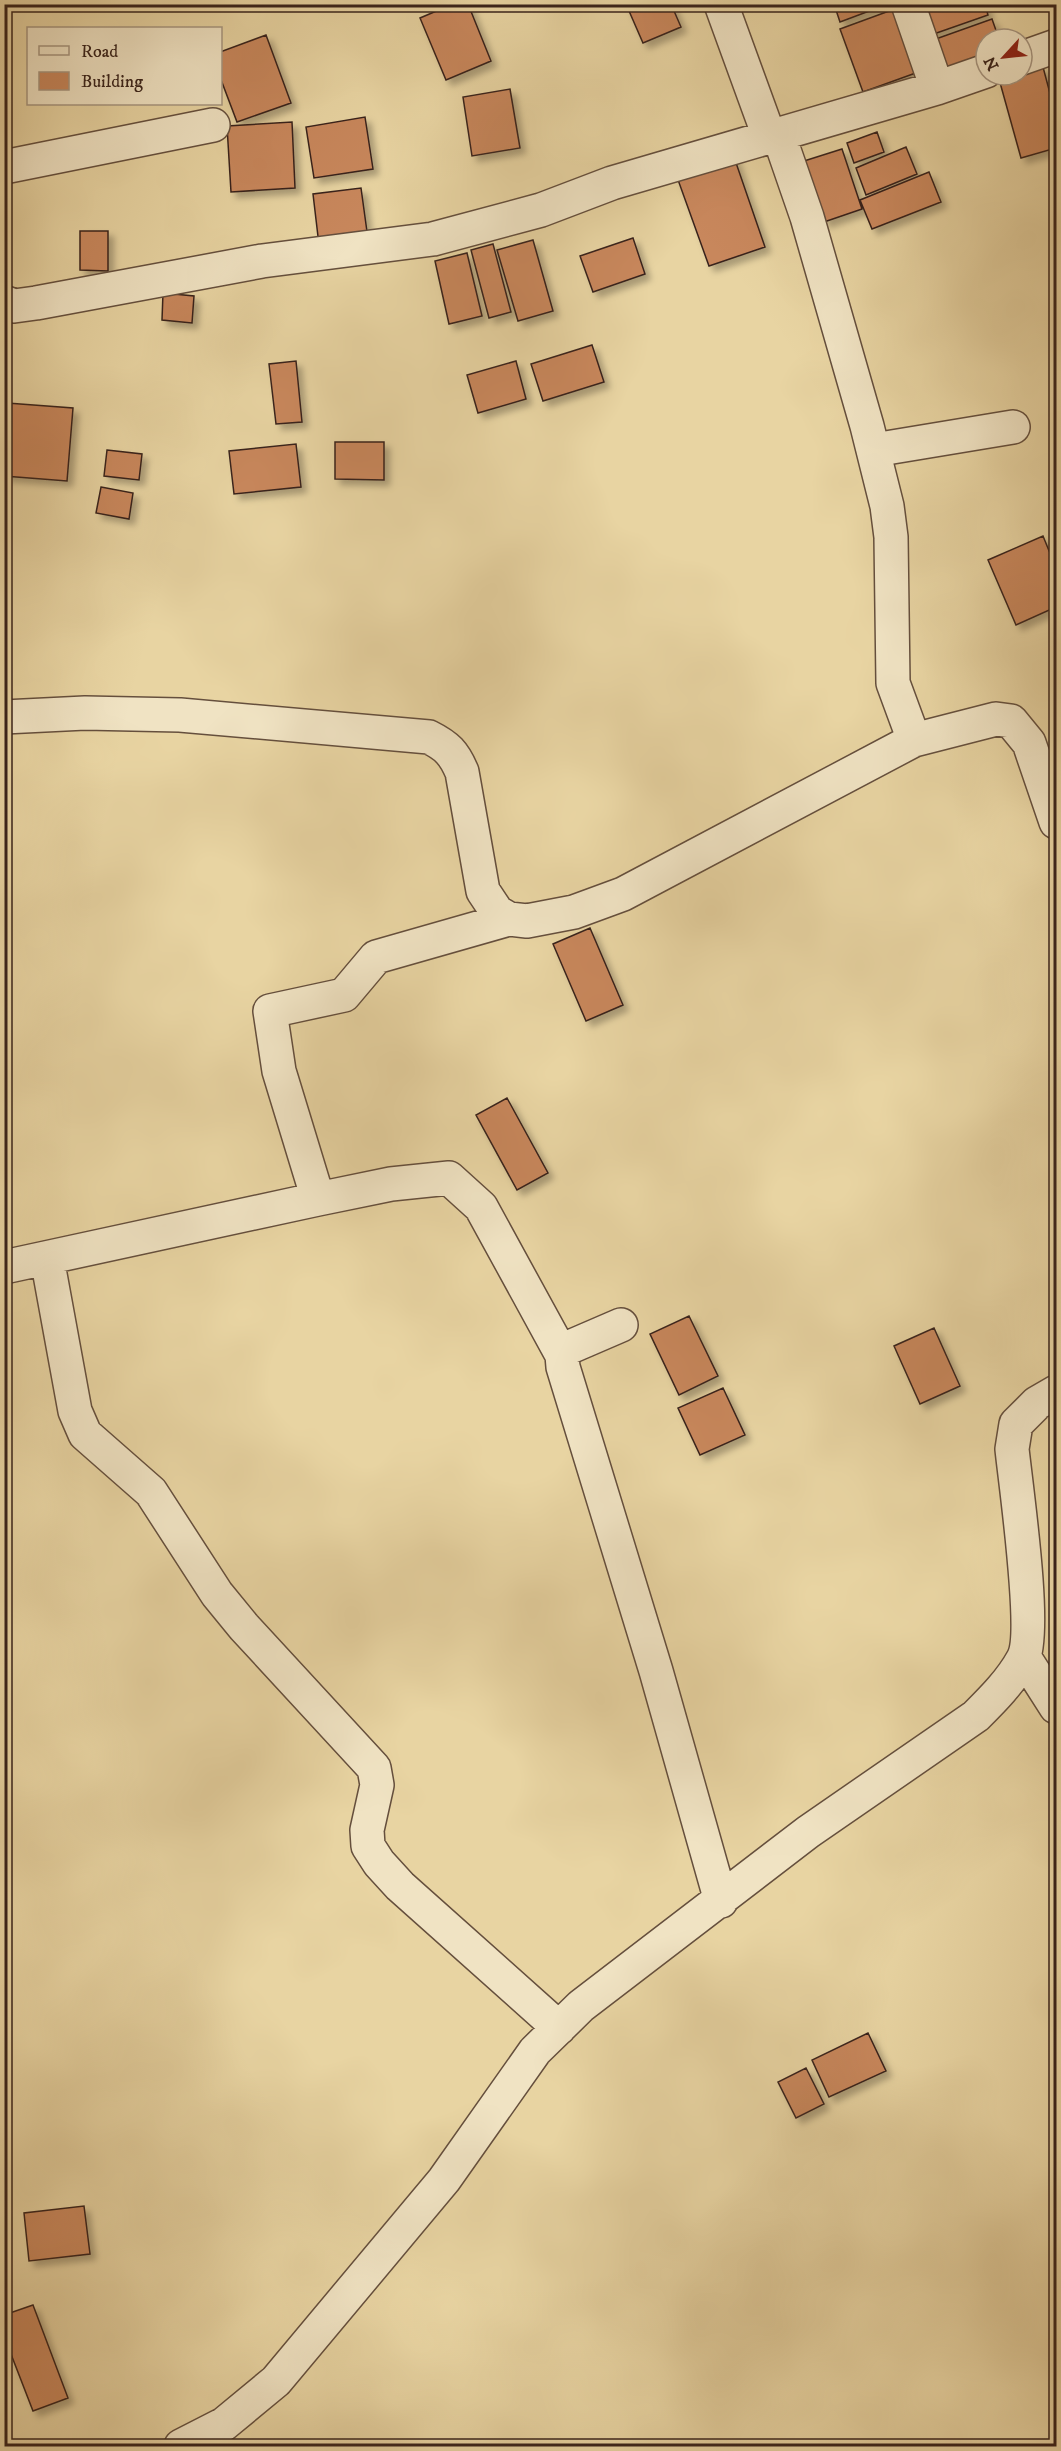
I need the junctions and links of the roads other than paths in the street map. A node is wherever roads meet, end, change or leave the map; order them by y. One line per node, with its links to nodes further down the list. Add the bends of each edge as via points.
1 (721, 4): 8 (street)
2 (908, 4): 6 (street)
3 (1056, 46): 4 (street)
4 (1034, 54)
5 (974, 75): 6 (street)
6 (937, 88): 8 (street)
7 (213, 125): 9 (street)
8 (773, 135): 10 (street, via 612,183 541,210 433,238 262,261 36,303 14,306); 12 (street, via 807,216)
9 (4, 167)
10 (4, 302)
11 (1013, 427): 12 (street)
12 (874, 450): 14 (street, via 891,537 893,683)
13 (4, 717): 16 (street, via 85,713 180,715 429,737 447,747 456,758 462,772 483,891 497,912)
14 (914, 740): 15 (street, via 996,719 1011,721 1029,743); 16 (street, via 623,894 574,912 527,921)
15 (1056, 822)
16 (509, 919): 17 (street, via 375,957 344,995 270,1011 279,1071)
17 (318, 1199): 18 (street); 21 (street, via 391,1184 449,1178 481,1207)
18 (47, 1258): 19 (street); 26 (street, via 75,1411 85,1434 151,1492 217,1594 374,1768 377,1785 367,1830 368,1846 379,1863)
19 (4, 1267)
20 (621, 1325): 21 (street, via 570,1347)
21 (562, 1355): 25 (street)
22 (1056, 1392): 23 (street, via 1037,1403 1016,1424 1012,1449 1028,1615)
23 (1024, 1657): 24 (street); 25 (street, via 999,1693 976,1716 808,1832)
24 (1056, 1707)
25 (721, 1901): 26 (street, via 581,2006)
26 (559, 2028): 27 (street, via 534,2051 444,2180 276,2380 224,2424)
27 (181, 2446)

